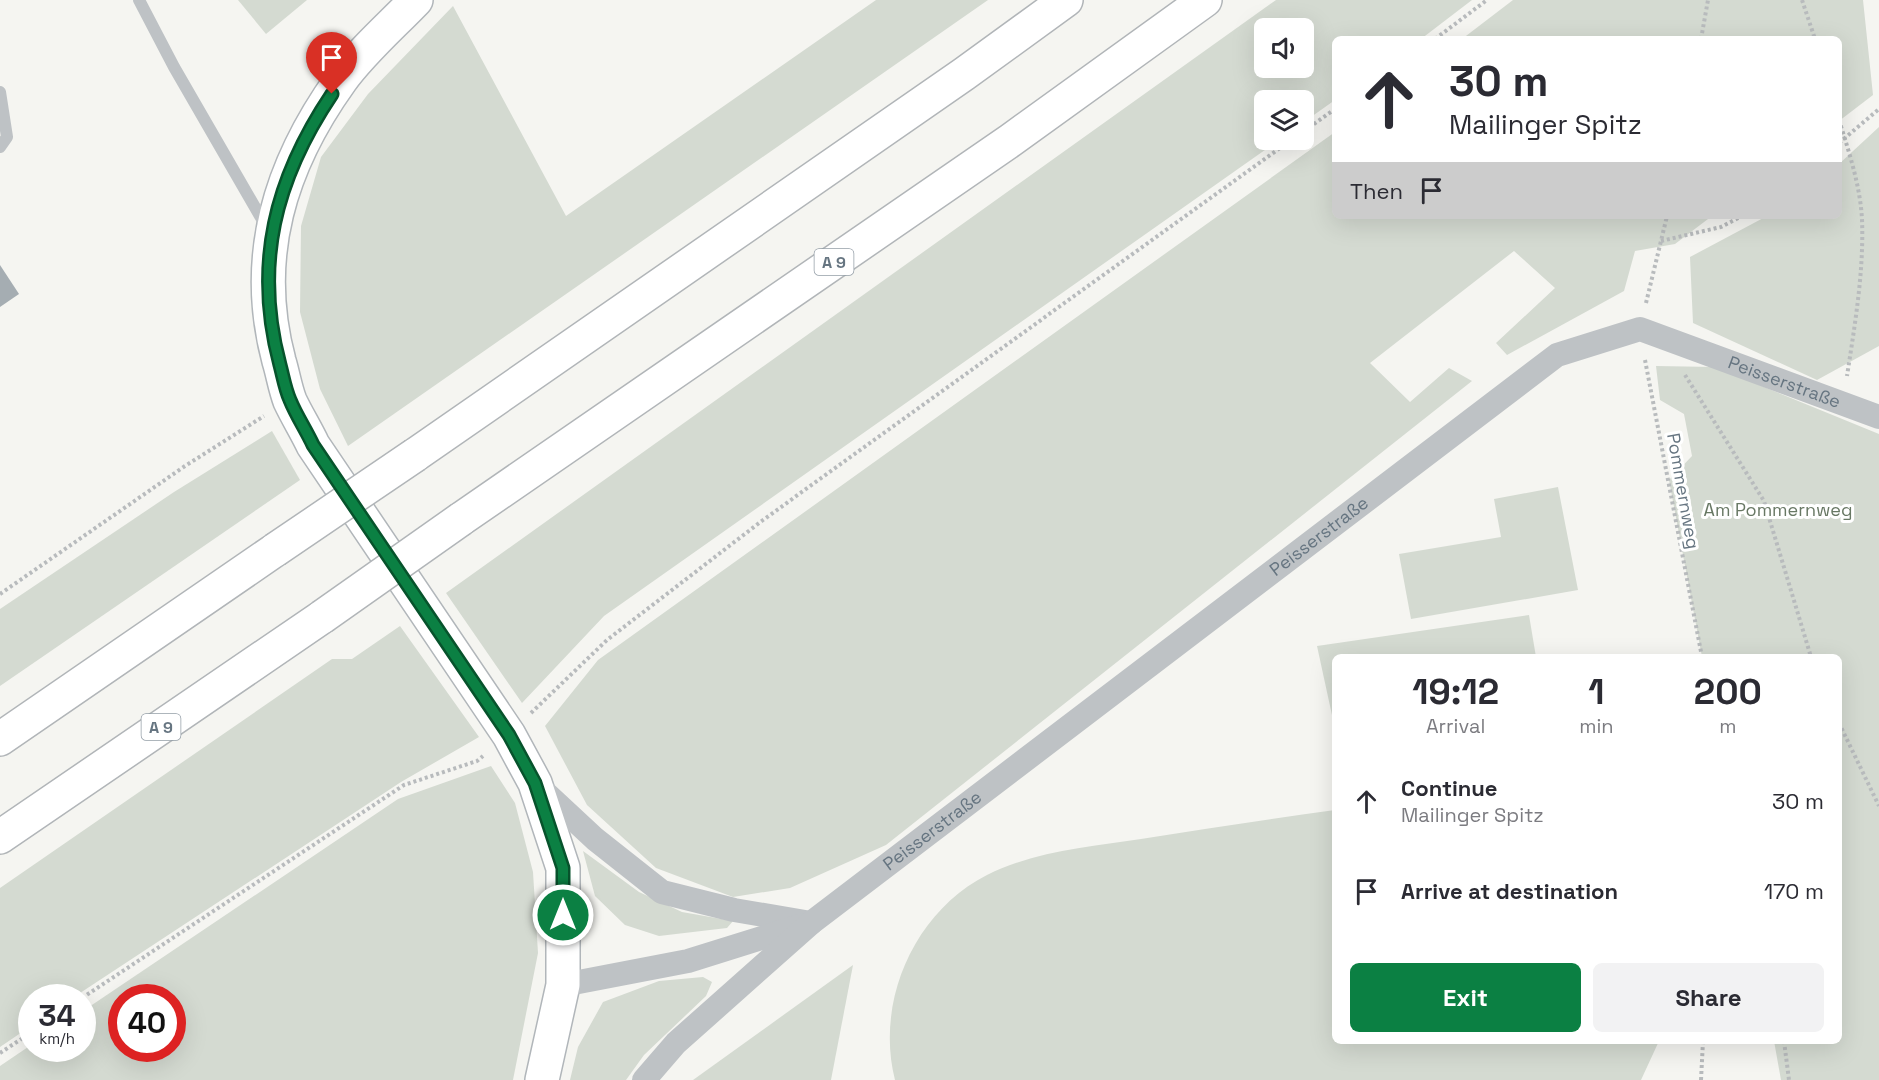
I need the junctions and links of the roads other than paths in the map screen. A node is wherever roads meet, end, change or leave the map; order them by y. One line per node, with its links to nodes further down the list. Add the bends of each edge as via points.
1 (139, 0): 7 (lane)
2 (416, 0): 7 (main road, via 343,78 310,127 285,180)
3 (1066, 0): 9 (main road, bridge, via 415,455)
4 (1204, 0): 11 (main road, A 9, bridge, via 1002,147)
5 (0, 92): 6 (lane, via 7,137)
6 (0, 147)
7 (271, 234): 10 (main road, via 266,278 273,337 290,400 313,445 509,735)
8 (1879, 417): 12 (street, Peisserstraße, via 1650,332 1557,355)
9 (0, 739)
10 (535, 783): 12 (street, via 595,839 662,892); 13 (main road, via 563,868)
11 (0, 837)
12 (811, 923): 13 (street, Peisserstraße, via 688,961); 15 (street, Peisserstraße, via 676,1043)
13 (563, 985): 14 (main road)
14 (542, 1080)
15 (644, 1080)

